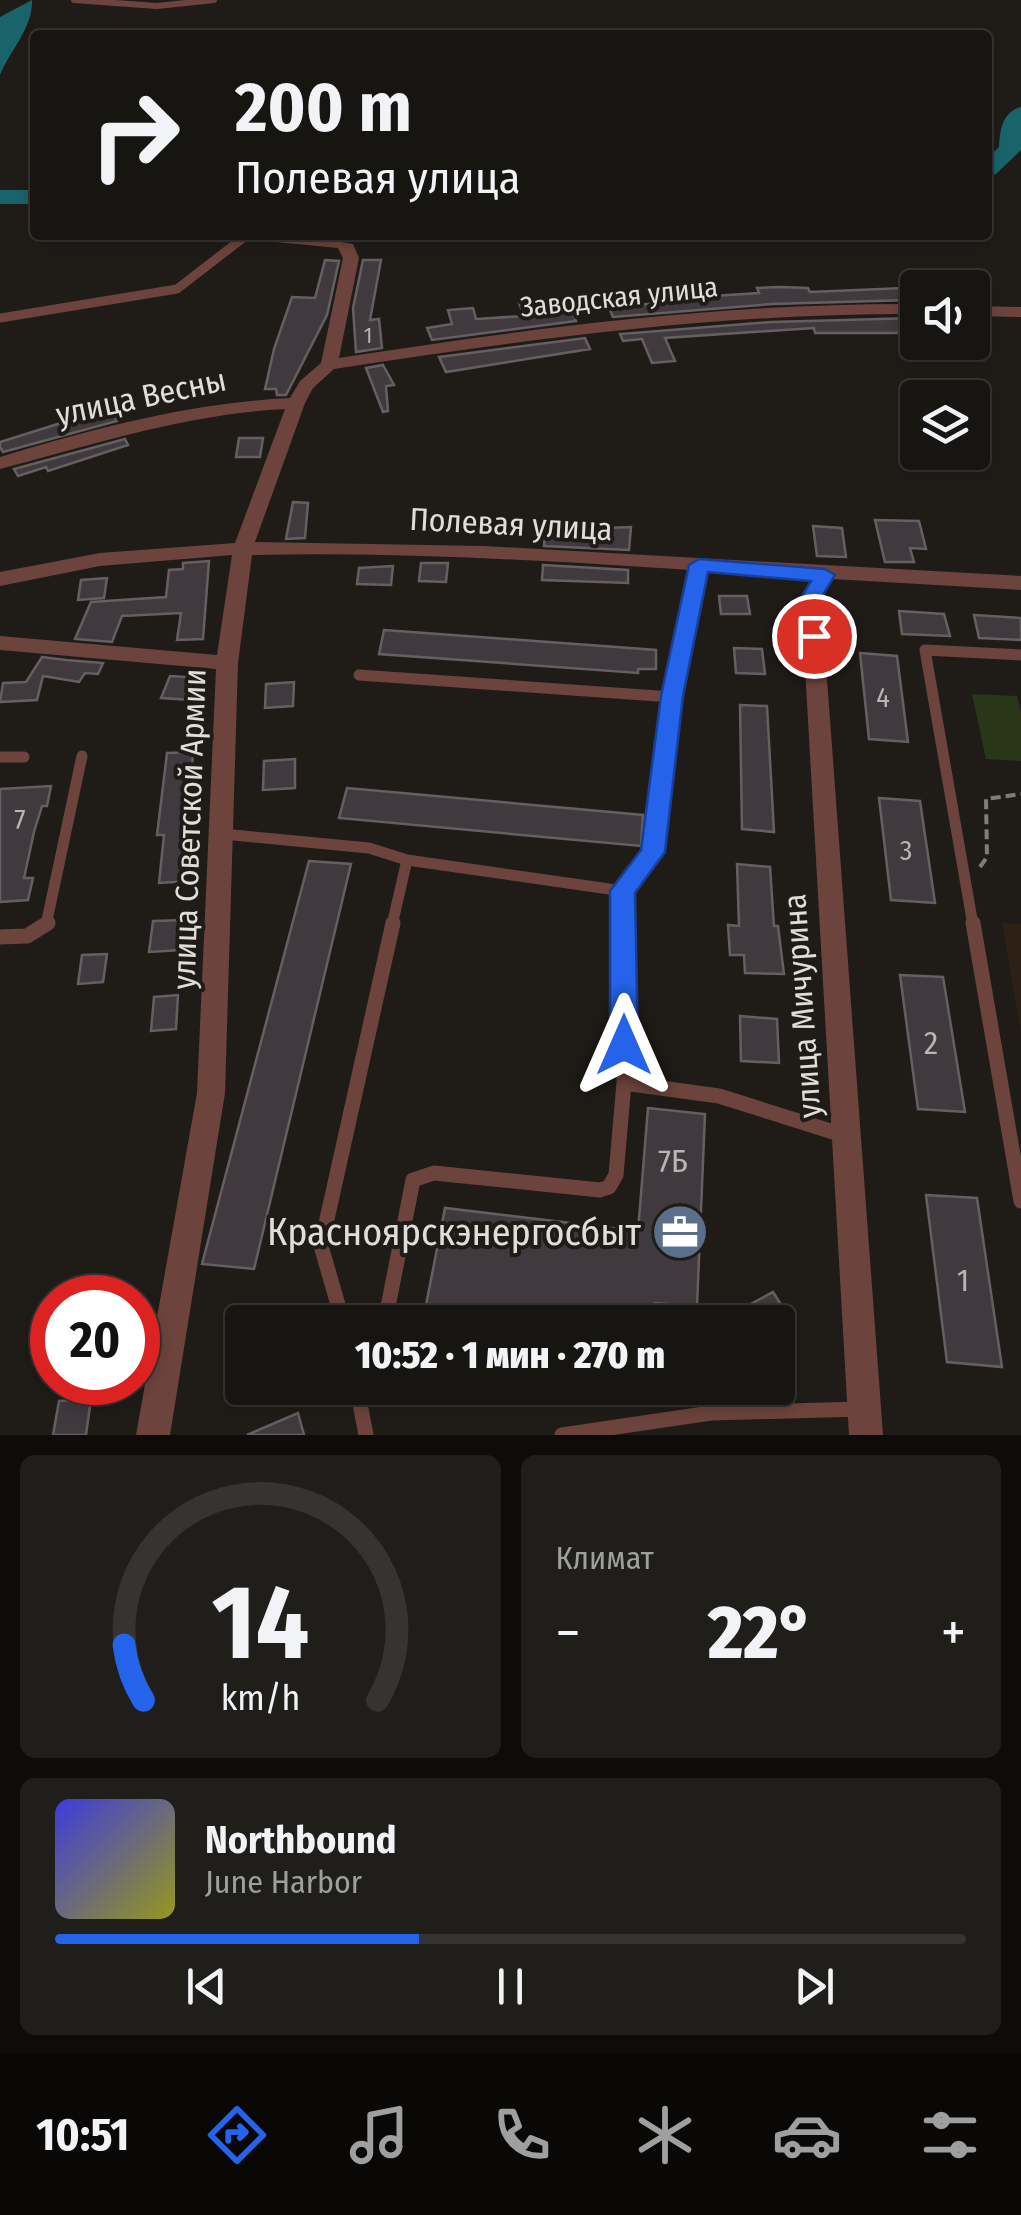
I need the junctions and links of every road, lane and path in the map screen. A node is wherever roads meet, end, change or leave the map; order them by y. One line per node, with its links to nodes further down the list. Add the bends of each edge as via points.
1 (74, 0): 2 (lane, via 156,6)
2 (214, 0)
3 (236, 240): 8 (lane, via 177,289)
4 (294, 240): 9 (street, улица Советской Армии, via 348,247)
5 (900, 309): 9 (street, Заводская улица, via 682,317)
6 (990, 311): 7 (street)
7 (1021, 312)
8 (0, 318)
9 (329, 364): 10 (street, улица Советской Армии)
10 (296, 402): 11 (street, улица Весны, via 206,410); 12 (street, улица Советской Армии)
11 (0, 462)
12 (243, 549): 13 (street, Полевая улица, via 474,551); 15 (street, Полевая улица, via 58,564); 19 (street, улица Советской Армии)
13 (699, 565): 14 (street, Полевая улица); 21 (lane)
14 (825, 575): 16 (street, Полевая улица); 32 (street, улица Мичурина, via 811,598)
15 (0, 579)
16 (1021, 584)
17 (0, 643): 19 (street)
18 (1021, 655): 28 (lane, via 924,650)
19 (227, 663): 26 (street, улица Советской Армии)
20 (359, 675): 21 (lane)
21 (672, 696): 29 (lane, via 653,852)
22 (24, 756): 24 (lane)
23 (82, 756): 30 (lane, via 48,924 27,936)
24 (0, 757)
25 (1021, 794): 28 (path, via 986,799 987,857)
26 (222, 834): 27 (lane, via 369,848); 40 (street, улица Советской Армии, via 212,1093)
27 (407, 860): 29 (lane); 34 (lane, via 324,1226 321,1246)
28 (967, 886): 33 (lane)
29 (623, 891): 31 (lane)
30 (0, 937)
31 (624, 1083): 32 (lane, via 719,1096); 35 (lane, via 616,1175 609,1186 434,1173 413,1180)
32 (846, 1136): 39 (street, улица Мичурина)
33 (1021, 1201)
34 (338, 1305)
35 (388, 1305)
36 (360, 1405): 41 (lane)
37 (740, 1405): 38 (lane)
38 (742, 1408): 39 (lane); 42 (lane)
39 (865, 1422)
40 (153, 1435)
41 (366, 1435)
42 (562, 1435)

